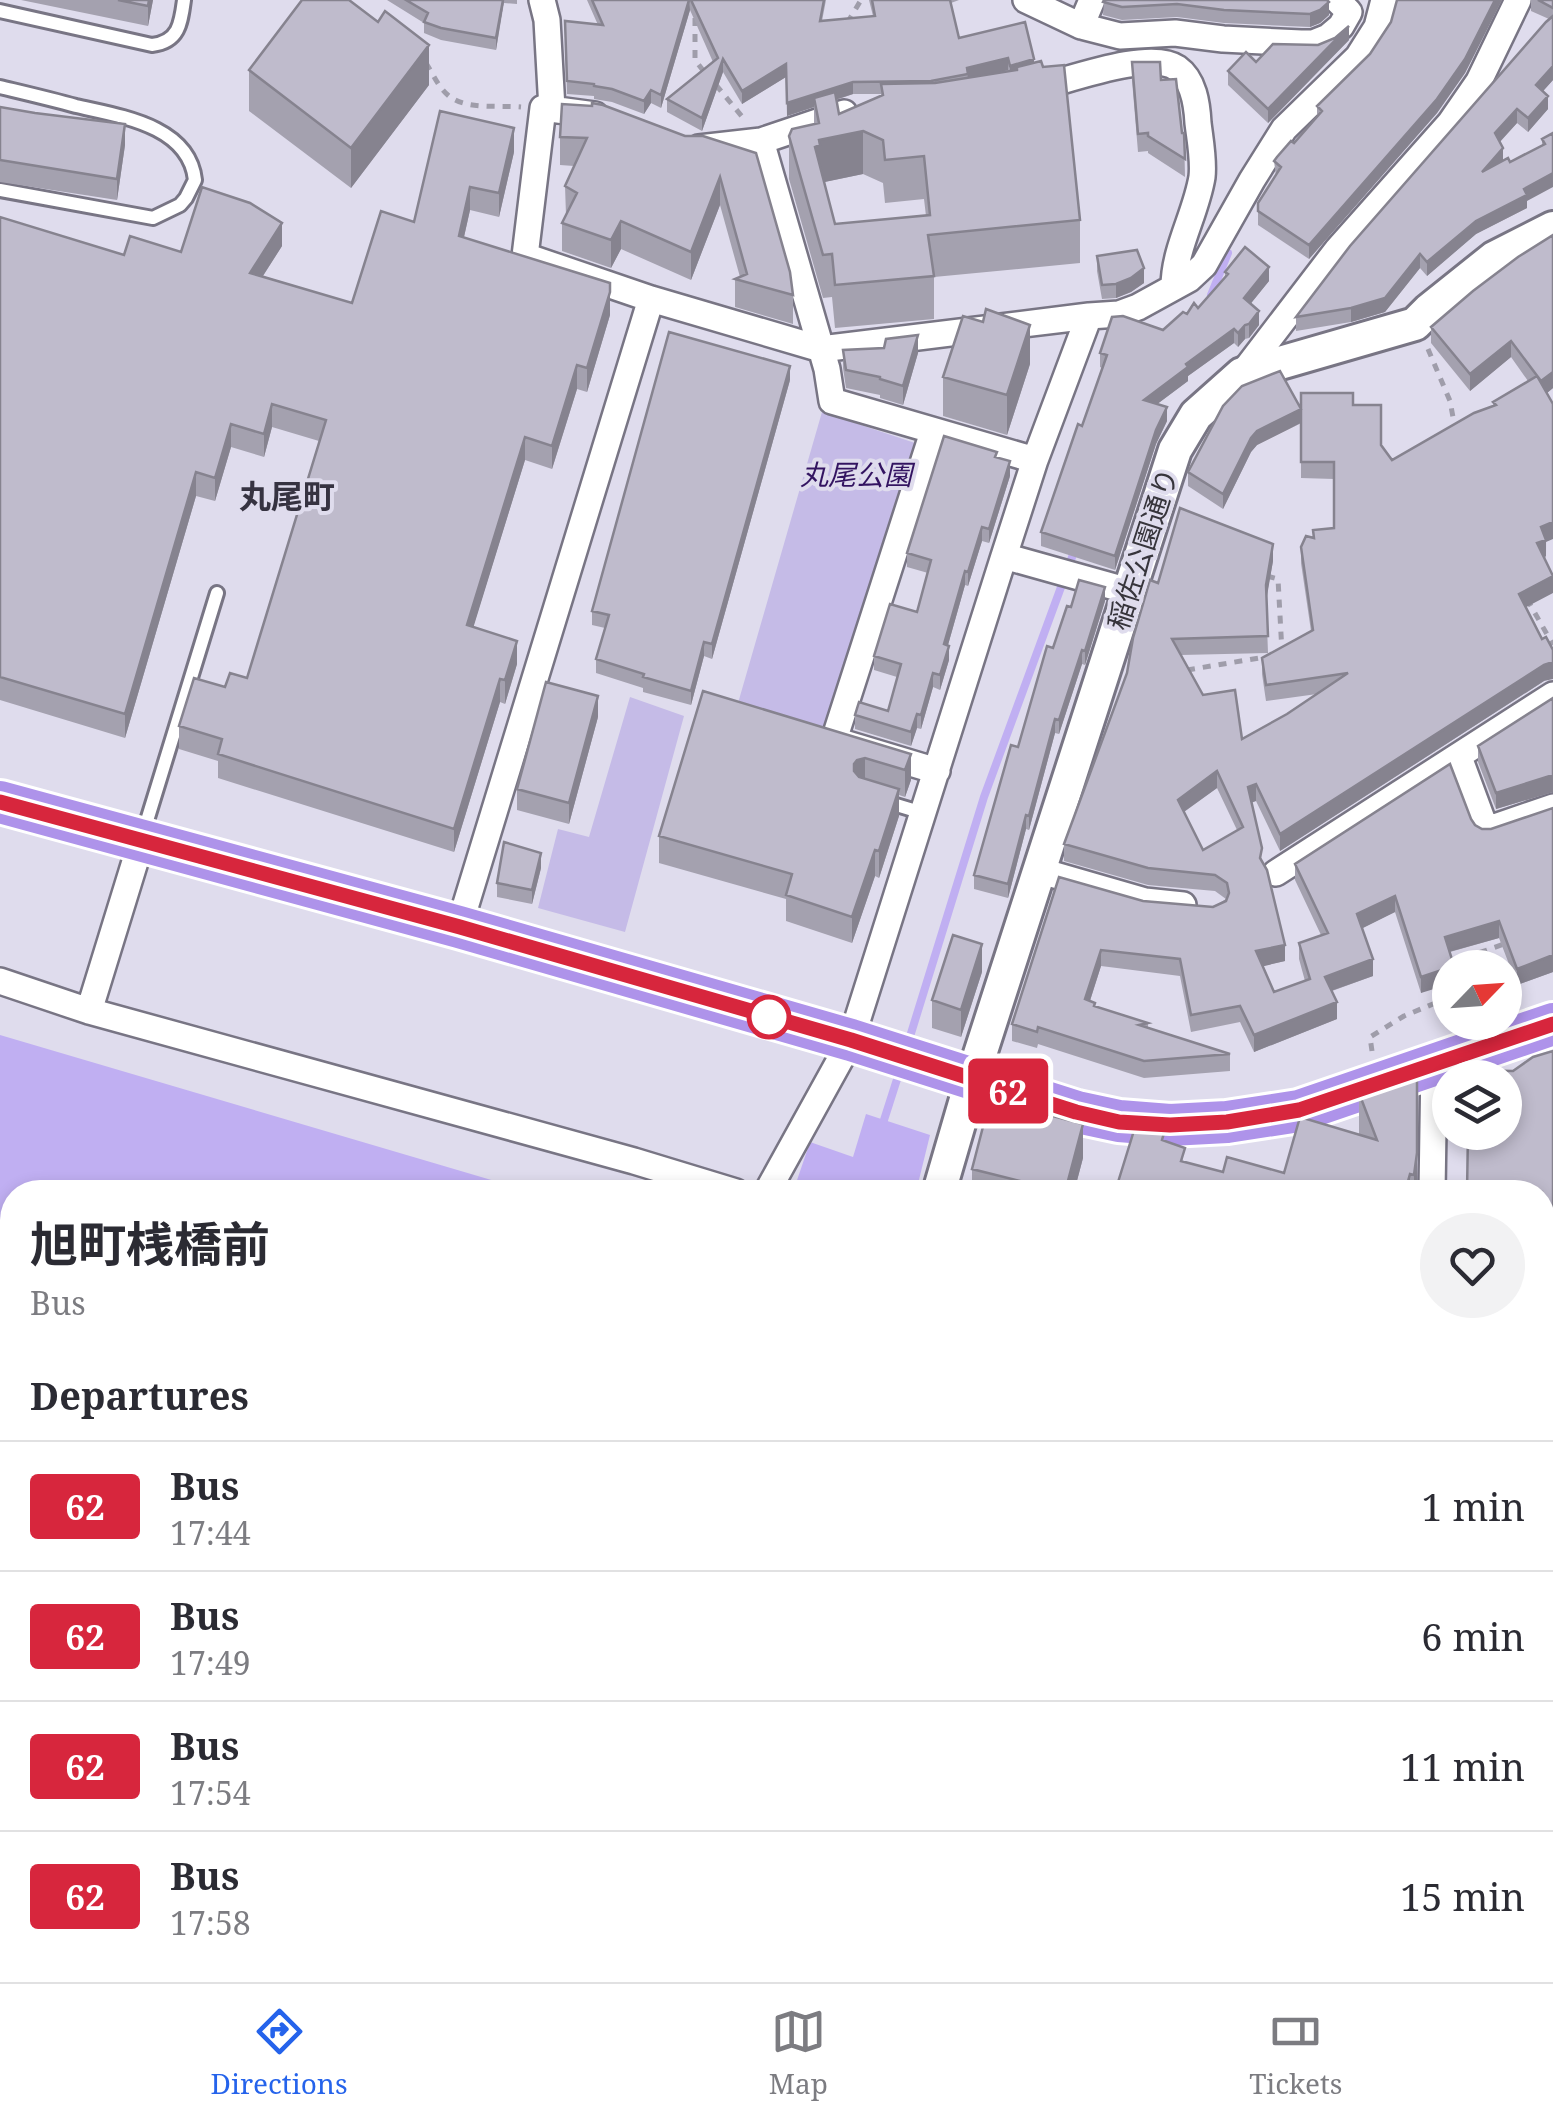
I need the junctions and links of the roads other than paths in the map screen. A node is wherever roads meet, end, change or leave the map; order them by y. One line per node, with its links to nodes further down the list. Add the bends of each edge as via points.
1 (184, 0): 8 (lane, via 171,40 152,45)
2 (542, 0): 12 (street)
3 (1026, 0): 9 (street)
4 (1092, 0): 9 (street)
5 (1337, 0): 9 (street, via 1349,12 1345,20 1313,43 1120,36)
6 (1384, 0): 19 (street, via 1358,57 1284,129 1204,265)
7 (1518, 0): 23 (street, via 1479,82 1450,123 1337,250)
8 (0, 11)
9 (1080, 26)
10 (0, 87): 17 (lane, via 146,124 176,144 195,180 180,205 154,218)
11 (1016, 94): 19 (street, via 1135,62 1167,64 1186,78 1197,103 1202,175)
12 (547, 108): 14 (street); 20 (street, via 525,256)
13 (875, 110): 15 (street, via 844,113)
14 (624, 123)
15 (761, 141): 16 (street, via 691,149); 22 (street)
16 (674, 143)
17 (0, 190)
18 (1553, 228): 23 (street, 稲佐公園通り, via 1494,258 1415,324)
19 (1174, 288): 21 (street, via 1138,308)
20 (651, 300): 22 (street); 40 (street)
21 (1089, 316): 22 (street); 25 (street)
22 (821, 349): 24 (street, via 832,401)
23 (1242, 374): 27 (street, 稲佐公園通り, via 1196,415 1175,450)
24 (934, 432): 25 (street); 31 (street, via 834,740)
25 (1035, 460): 26 (street)
26 (1004, 556): 27 (street); 31 (street)
27 (1129, 591): 37 (street, 稲佐公園通り)
28 (218, 593): 36 (lane)
29 (1552, 698): 30 (street)
30 (1459, 757): 34 (street, via 1486,830); 38 (street)
31 (936, 770): 35 (street)
32 (863, 794): 35 (lane)
33 (0, 802): 36 (highway)
34 (1553, 807)
35 (923, 814): 44 (street)
36 (142, 839): 40 (highway); 42 (street)
37 (1040, 870): 39 (street, via 1145,900); 47 (street, 稲佐公園通り)
38 (1276, 873)
39 (1213, 907)
40 (460, 927): 44 (highway)
41 (0, 980): 42 (street)
42 (90, 1011): 49 (street)
43 (1553, 1024): 45 (highway)
44 (863, 1044): 47 (highway); 50 (street)
45 (1446, 1060)
46 (1432, 1065): 47 (highway, via 1299,1110 1170,1125 1076,1112)
47 (960, 1075): 51 (street, 稲佐公園通り)
48 (1433, 1150): 52 (street)
49 (695, 1180)
50 (775, 1180)
51 (941, 1180)
52 (1432, 1180)

